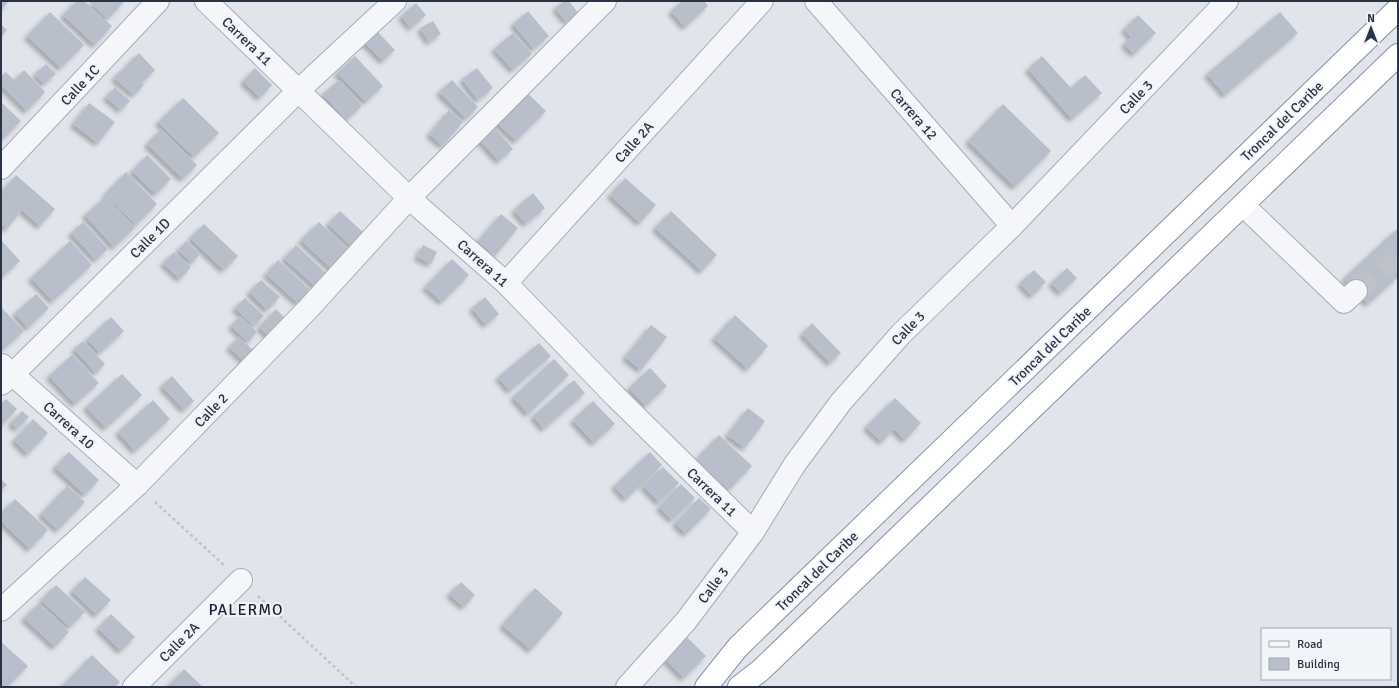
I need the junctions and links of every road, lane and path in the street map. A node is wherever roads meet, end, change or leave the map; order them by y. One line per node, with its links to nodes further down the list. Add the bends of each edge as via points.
1 (158, 1): 11 (street, Calle 1C)
2 (206, 1): 10 (street, Carrera 11)
3 (395, 1): 10 (street, Calle 1D)
4 (605, 1): 12 (street, Calle 2)
5 (762, 1): 15 (street, Calle 2A)
6 (816, 1): 14 (street, Carrera 12)
7 (1227, 1): 14 (street, Calle 3)
8 (1398, 9): 24 (highway, Troncal del Caribe, via 738,647)
9 (1398, 55): 13 (highway)
10 (298, 91): 12 (street, Carrera 11); 17 (street, Calle 1D)
11 (1, 168)
12 (409, 198): 15 (street, Carrera 11); 18 (street, Calle 2, via 309,308)
13 (1243, 205): 16 (street, via 1344,302); 25 (highway, via 761,670)
14 (1012, 226): 19 (street, Calle 3, via 901,334 841,402 795,464)
15 (506, 283): 19 (street, Carrera 11, via 615,396)
16 (1356, 291)
17 (5, 375): 18 (street, Carrera 10)
18 (137, 485): 21 (street, Calle 2)
19 (753, 532): 23 (street, Calle 3, via 686,621)
20 (241, 580): 22 (street, Calle 2A)
21 (1, 610)
22 (134, 687)
23 (628, 687)
24 (706, 687)
25 (739, 687)

